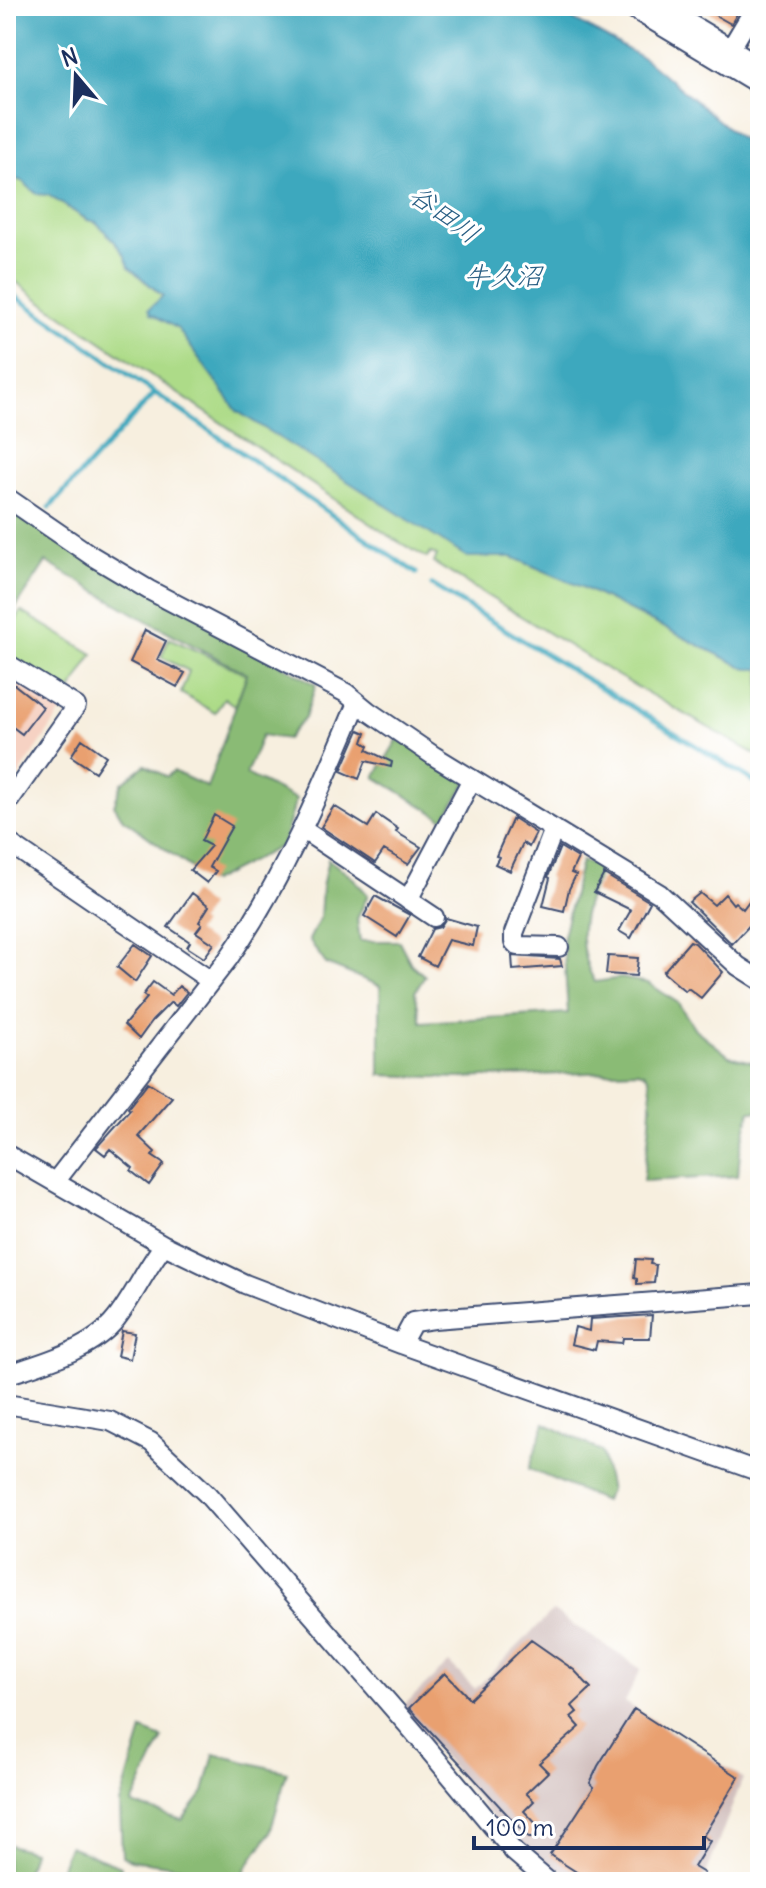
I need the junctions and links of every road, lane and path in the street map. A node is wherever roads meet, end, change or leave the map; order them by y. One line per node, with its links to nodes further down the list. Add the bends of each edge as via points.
1 (629, 6): 6 (street)
2 (660, 6): 4 (street)
3 (756, 6): 4 (street)
4 (731, 48): 5 (street)
5 (760, 66)
6 (760, 85)
7 (6, 497): 9 (street, via 149,590)
8 (6, 663): 11 (street, via 76,706)
9 (357, 703): 10 (street); 12 (street)
10 (472, 779): 13 (street); 15 (street)
11 (6, 805)
12 (302, 829): 15 (street); 19 (street, via 253,924)
13 (554, 829): 17 (street, via 514,942); 18 (street, via 660,894)
14 (6, 841): 19 (street)
15 (408, 900): 16 (street)
16 (434, 917)
17 (559, 947)
18 (760, 980)
19 (211, 981): 21 (street)
20 (6, 1154): 21 (street)
21 (55, 1182): 22 (street)
22 (164, 1245): 24 (street, via 245,1284); 25 (street, via 118,1317 101,1334)
23 (760, 1294): 24 (street, via 434,1319 413,1322)
24 (401, 1344): 27 (street)
25 (6, 1375)
26 (6, 1404): 28 (street, via 110,1421 151,1442 227,1518 514,1852)
27 (760, 1472)
28 (549, 1882)

